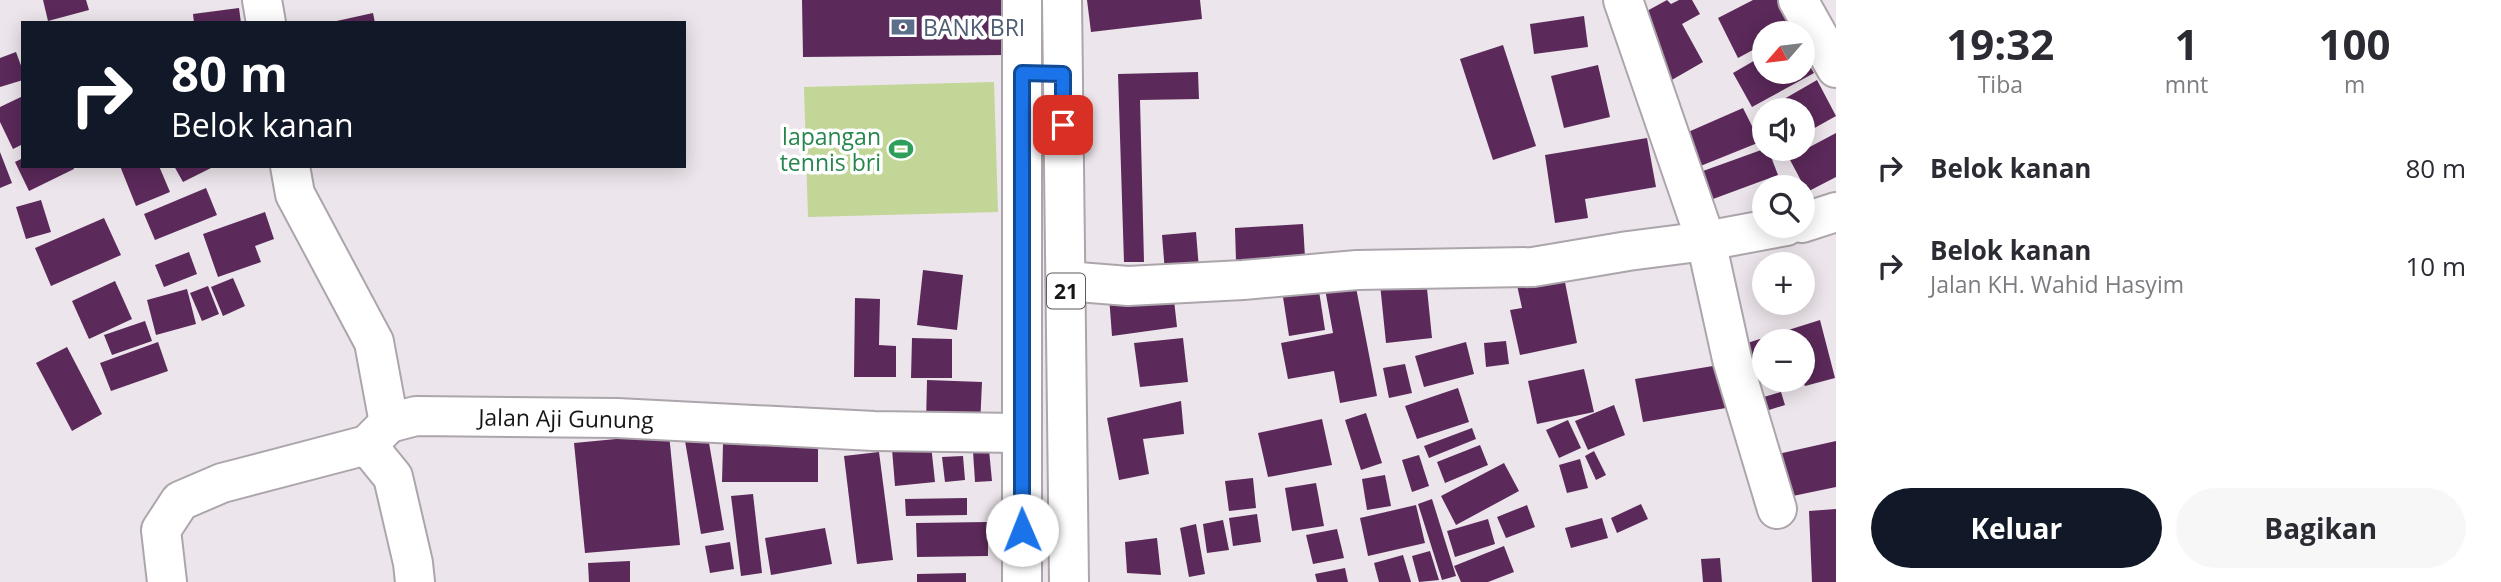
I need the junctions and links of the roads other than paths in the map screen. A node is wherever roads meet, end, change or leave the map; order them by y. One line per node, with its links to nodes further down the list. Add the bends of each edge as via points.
1 (262, 0): 6 (main road)
2 (1022, 0): 8 (main road, 21)
3 (1062, 0): 9 (main road, 21)
4 (1623, 0): 14 (main road)
5 (1798, 0): 7 (main road)
6 (266, 21)
7 (1836, 68)
8 (1022, 73): 9 (main road); 16 (main road, 21)
9 (1063, 74): 15 (main road, 21)
10 (290, 168): 17 (main road, via 295,194 373,342)
11 (1836, 212): 12 (main road)
12 (1815, 219)
13 (1752, 232): 14 (main road)
14 (1706, 241): 15 (main road, via 1533,267 1357,270 1128,286); 18 (main road, via 1732,359)
15 (1066, 281): 22 (main road, 21)
16 (1021, 433): 17 (main road, Jalan Aji Gunung, via 617,418 416,416); 21 (main road, 21)
17 (378, 434): 19 (main road, Jalan Aji Gunung, via 222,483 180,501 161,530); 20 (main road, via 393,477)
18 (1777, 509)
19 (167, 582)
20 (415, 582)
21 (1022, 582)
22 (1069, 582)

